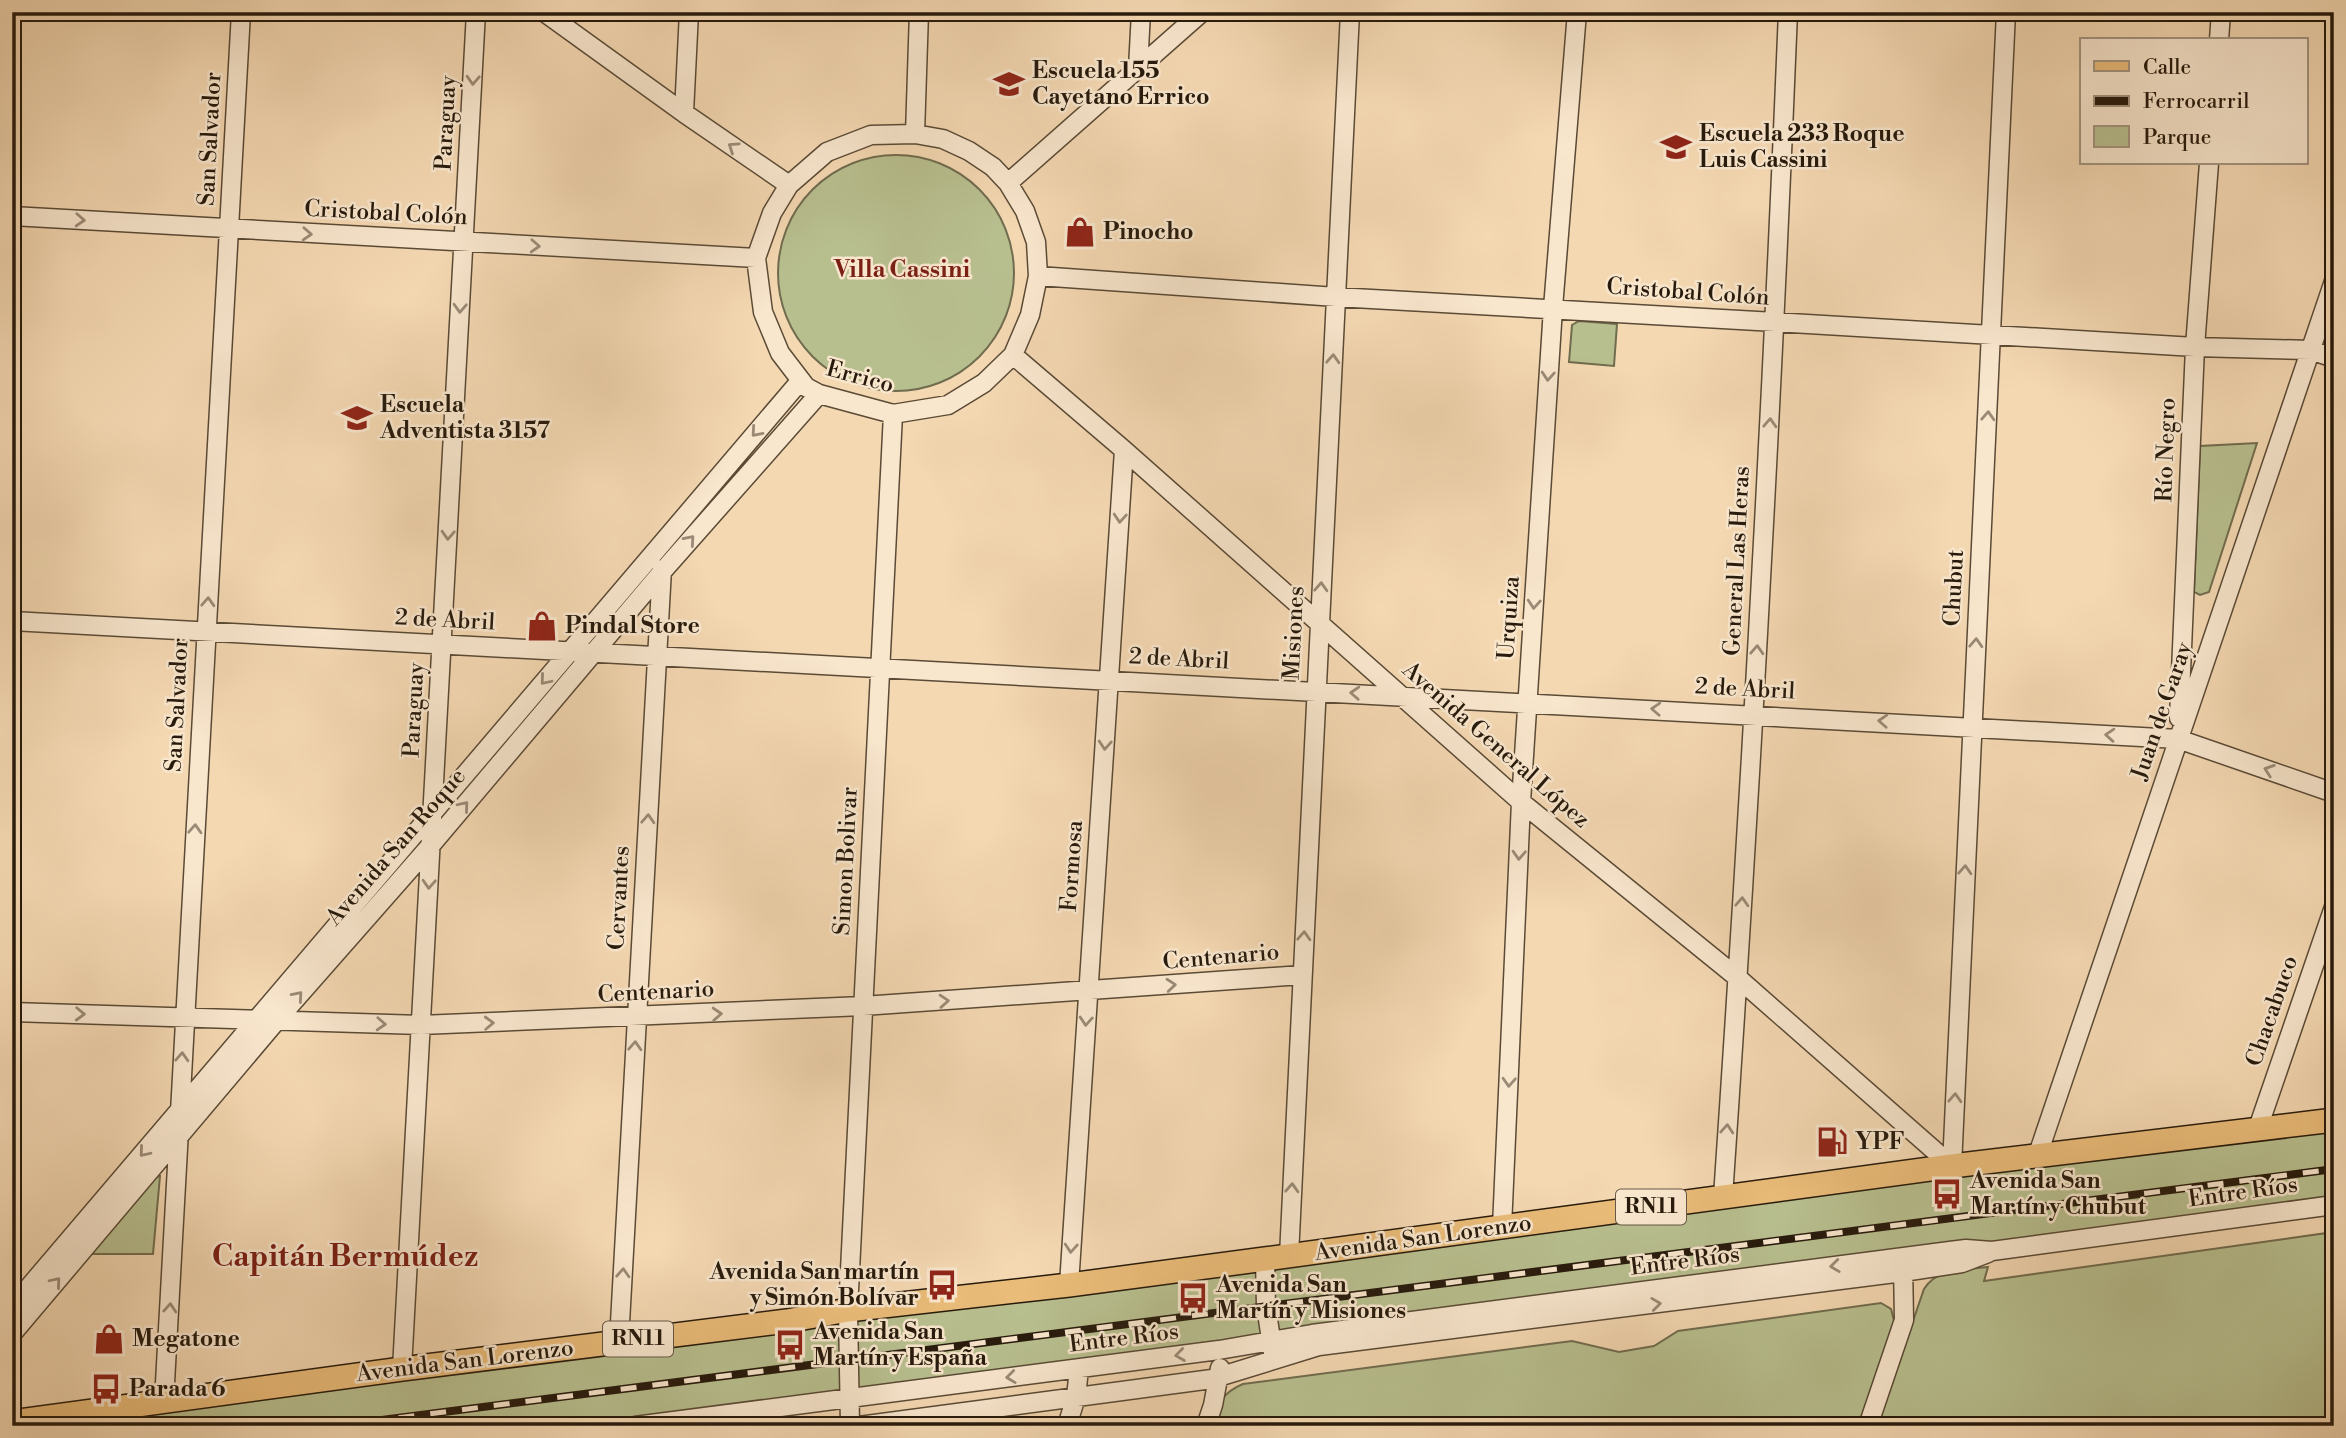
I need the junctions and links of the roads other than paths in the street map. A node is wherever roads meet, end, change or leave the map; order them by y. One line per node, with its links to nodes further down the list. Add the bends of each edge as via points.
1 (241, 12): 21 (street, San Salvador)
2 (476, 12): 22 (street, Paraguay, one-way to 22)
3 (544, 12): 15 (street)
4 (689, 12): 15 (street)
5 (919, 12): 16 (street)
6 (1141, 12): 14 (street)
7 (1202, 12): 14 (street)
8 (1350, 12): 26 (street, Misiones)
9 (1577, 12): 27 (street, Urquiza)
10 (1788, 12): 28 (street, General Las Heras)
11 (2006, 12): 29 (street, Chubut)
12 (2221, 12): 13 (street)
13 (2219, 38)
14 (1138, 68): 18 (street)
15 (684, 113): 19 (street, one-way to 15)
16 (915, 134): 18 (street, Errico, via 943,139 969,151); 19 (street, Errico, via 871,135 827,152)
17 (2209, 164): 30 (street, Río Negro)
18 (1008, 183): 24 (street, Errico, via 1026,211 1036,242)
19 (789, 185): 23 (street, Errico, via 772,213)
20 (12, 216): 21 (street, Cristobal Colón, one-way to 21)
21 (229, 229): 22 (street, Cristobal Colón, one-way to 22); 42 (street, San Salvador, one-way to 21)
22 (464, 243): 23 (street, Cristobal Colón, one-way to 23); 43 (street, Paraguay, one-way to 43)
23 (756, 258): 34 (street, Errico, via 763,312 780,352)
24 (1038, 276): 26 (street, Cristobal Colón); 32 (street, Errico, via 1030,315)
25 (2334, 281): 31 (street, Juan de Garay)
26 (1336, 297): 27 (street, Cristobal Colón); 41 (street, Misiones, one-way to 26)
27 (1553, 308): 28 (street, Cristobal Colón); 51 (street, Urquiza, one-way to 51)
28 (1775, 322): 29 (street, Cristobal Colón); 52 (street, General Las Heras, one-way to 28)
29 (1992, 335): 30 (street, Cristobal Colón); 53 (street, Chubut, one-way to 29)
30 (2195, 347): 31 (street, Cristobal Colón); 54 (street, Río Negro)
31 (2310, 350): 33 (street, Cristobal Colón); 54 (street, Juan de Garay)
32 (1013, 355): 36 (street, Errico, via 984,383 948,405); 37 (street, Avenida General López)
33 (2334, 358)
34 (801, 380): 35 (street, Errico); 38 (street, Avenida San Roque, one-way to 38)
35 (819, 394): 36 (street, Errico); 39 (street, Avenida San Roque, one-way to 35)
36 (893, 414): 47 (street, Simon Bolivar)
37 (1124, 450): 41 (street, Avenida General López); 48 (street, Formosa, one-way to 48)
38 (663, 541): 39 (street, Cervantes); 44 (street, Avenida San Roque)
39 (661, 573): 45 (street, Avenida San Roque); 46 (street, Cervantes)
40 (12, 621): 42 (street, 2 de Abril)
41 (1319, 625): 49 (street, Misiones); 50 (street, Avenida General López)
42 (206, 632): 43 (street, 2 de Abril); 65 (street, San Salvador, one-way to 42)
43 (442, 644): 44 (street, 2 de Abril); 57 (street, Paraguay)
44 (569, 651): 45 (street, 2 de Abril); 57 (street, Avenida San Roque, one-way to 57)
45 (594, 652): 46 (street, 2 de Abril); 58 (street, Avenida San Roque, one-way to 45)
46 (657, 656): 47 (street, 2 de Abril); 66 (street, Cervantes, one-way to 46)
47 (881, 667): 48 (street, 2 de Abril); 63 (street, Simon Bolivar)
48 (1109, 680): 49 (street, 2 de Abril); 62 (street, Formosa, one-way to 62)
49 (1316, 691): 50 (street, 2 de Abril, one-way to 49); 60 (street, Misiones, one-way to 49)
50 (1403, 696): 51 (street, 2 de Abril); 56 (street, Avenida General López)
51 (1528, 702): 52 (street, 2 de Abril, one-way to 51); 56 (street, Urquiza)
52 (1753, 714): 53 (street, 2 de Abril, one-way to 52); 61 (street, General Las Heras, one-way to 52)
53 (1972, 726): 54 (street, 2 de Abril, one-way to 53); 75 (street, Chubut, one-way to 53)
54 (2178, 739): 55 (street, 2 de Abril, one-way to 54); 74 (street, Juan de Garay)
55 (2334, 793)
56 (1521, 802): 61 (street, Avenida General López); 78 (street, Urquiza, one-way to 78)
57 (433, 812): 58 (street, Paraguay); 68 (street, Avenida San Roque)
58 (431, 845): 67 (street, Avenida San Roque, one-way to 58); 69 (street, Paraguay, one-way to 69)
59 (2334, 907): 72 (street, Chacabuco)
60 (1302, 975): 62 (street, Centenario, one-way to 60); 79 (street, Misiones, one-way to 60)
61 (1738, 978): 75 (street, Avenida General López); 76 (street, General Las Heras, one-way to 61)
62 (1088, 992): 63 (street, Centenario, one-way to 62); 82 (street, Formosa, one-way to 82)
63 (863, 1006): 66 (street, Centenario, one-way to 63); 84 (street, Simon Bolivar)
64 (12, 1012): 65 (street, Centenario, one-way to 65)
65 (184, 1018): 68 (street, Centenario); 70 (street, San Salvador, one-way to 65)
66 (637, 1018): 69 (street, Centenario, one-way to 66); 86 (street, Cervantes, one-way to 66)
67 (278, 1019): 68 (street, Centenario); 69 (street, Centenario, one-way to 69); 73 (street, Avenida San Roque)
68 (256, 1020): 70 (street, Avenida San Roque)
69 (421, 1025): 90 (street, Paraguay)
70 (178, 1112): 73 (street, San Salvador); 83 (street, Avenida San Roque, one-way to 83)
71 (2334, 1120): 72 (main road, Avenida San Lorenzo / RN11)
72 (2257, 1131): 74 (main road, Avenida San Lorenzo / RN11)
73 (180, 1135): 85 (street, Avenida San Roque, one-way to 73); 95 (street, San Salvador, one-way to 73)
74 (2037, 1157): 75 (main road, Avenida San Lorenzo / RN11)
75 (1952, 1166): 76 (main road, Avenida San Lorenzo / RN11)
76 (1723, 1197): 78 (main road, Avenida San Lorenzo / RN11)
77 (2334, 1205): 81 (street, Entre Ríos, via 1992,1251 1962,1263)
78 (1502, 1227): 79 (main road, Avenida San Lorenzo / RN11)
79 (1289, 1256): 80 (main road, Avenida San Lorenzo / RN11)
80 (1265, 1259): 82 (main road, Avenida San Lorenzo / RN11); 87 (street)
81 (1903, 1265): 87 (street, Entre Ríos, one-way to 87); 89 (street, Entre Ríos, one-way to 81, via 1319,1346); 102 (street, via 1904,1320)
82 (1069, 1285): 84 (main road, Avenida San Lorenzo / RN11)
83 (12, 1307)
84 (848, 1310): 86 (main road, Avenida San Lorenzo / RN11); 94 (street, Simon Bolivar)
85 (12, 1334)
86 (619, 1341): 90 (main road, Avenida San Lorenzo / RN11)
87 (1272, 1341): 88 (street, Entre Ríos); 89 (street)
88 (1219, 1350): 91 (street, Entre Ríos, one-way to 91); 92 (street)
89 (1274, 1360): 92 (street, Entre Ríos)
90 (402, 1369): 95 (main road, Avenida San Lorenzo / RN11)
91 (1079, 1369): 93 (street); 94 (street, Entre Ríos, one-way to 94)
92 (1220, 1376): 93 (street, Entre Ríos); 101 (street)
93 (1076, 1397): 99 (street, Entre Ríos); 100 (street)
94 (851, 1398): 97 (street, Entre Ríos); 98 (street, Simon Bolivar)
95 (164, 1401): 96 (main road, Avenida San Lorenzo / RN11)
96 (12, 1422)
97 (635, 1426)
98 (850, 1426)
99 (859, 1426)
100 (1067, 1426)
101 (1206, 1426)
102 (1868, 1426)

